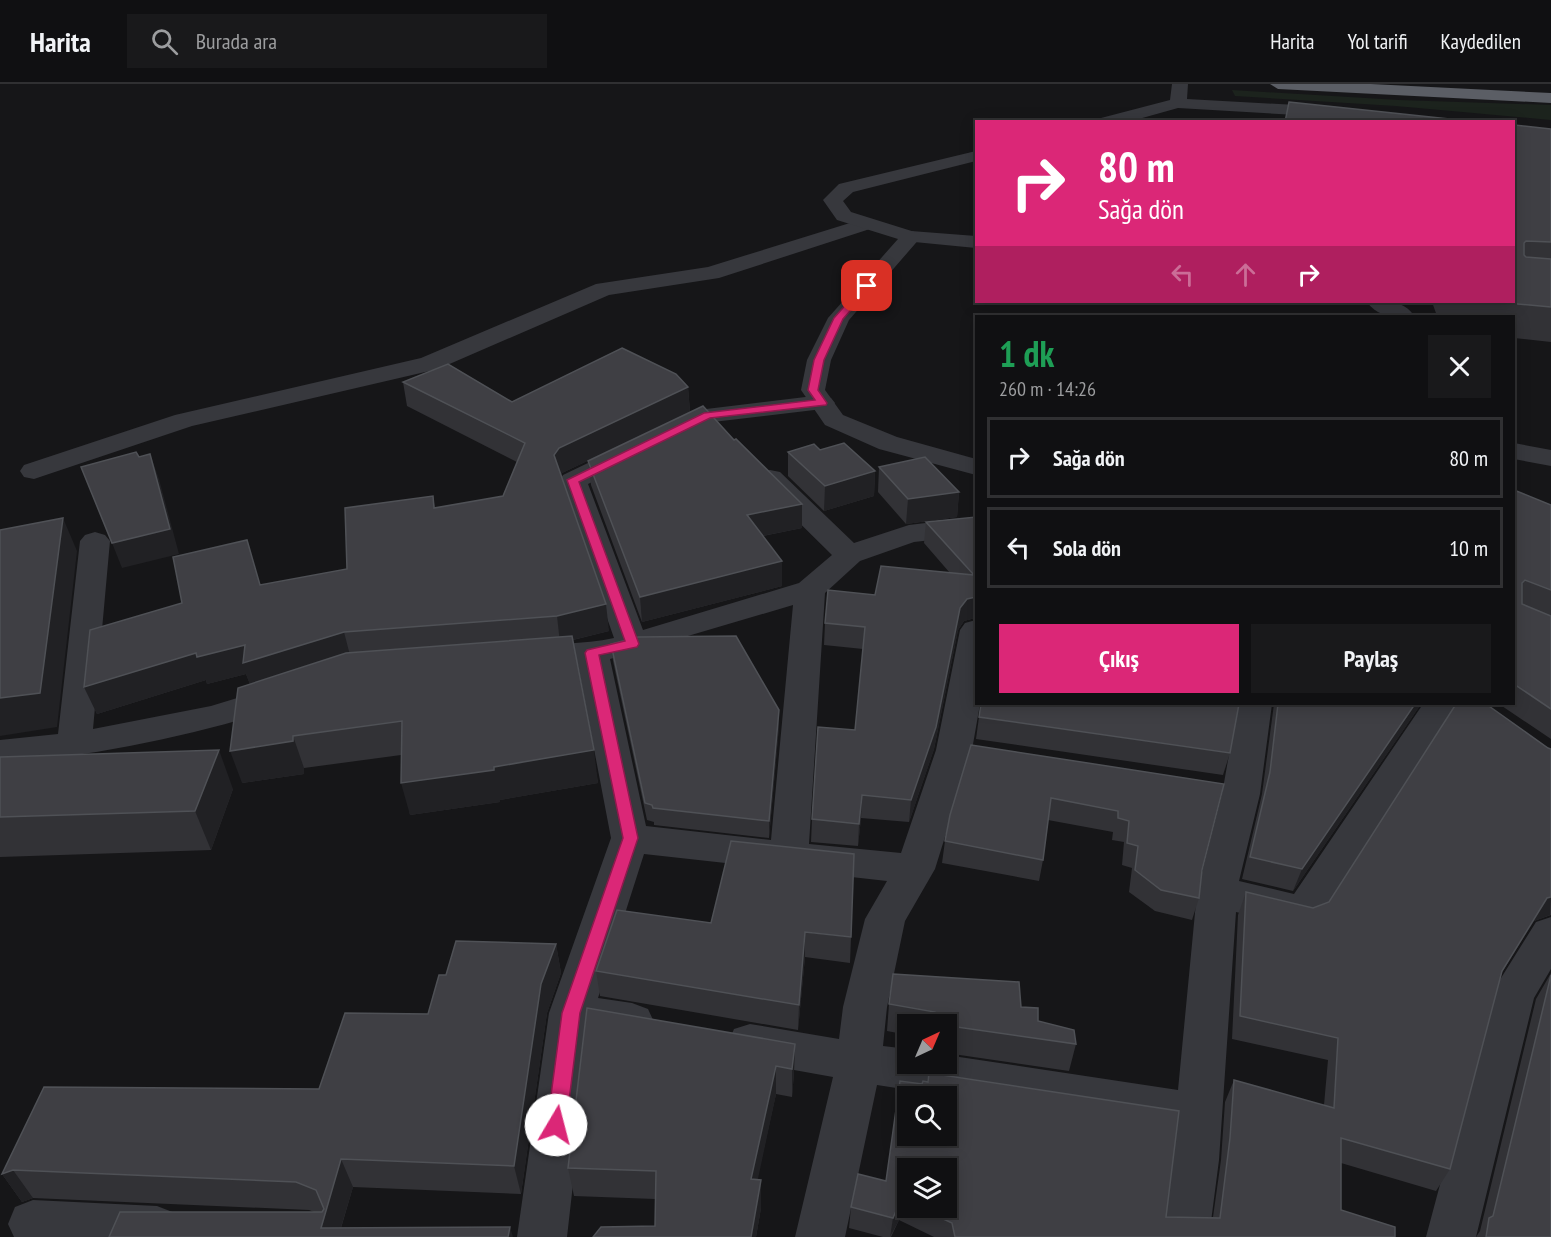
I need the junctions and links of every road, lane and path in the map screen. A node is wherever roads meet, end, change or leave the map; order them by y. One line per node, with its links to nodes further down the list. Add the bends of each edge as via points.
1 (1180, 84): 6 (street)
2 (1278, 84): 5 (highway)
3 (1414, 84): 4 (highway)
4 (1551, 87)
5 (1551, 98)
6 (1178, 103): 7 (street); 8 (street)
7 (1352, 114)
8 (1114, 120)
9 (975, 156): 10 (street, via 846,188 833,200 844,216)
10 (866, 224): 11 (street); 13 (street); 21 (street, via 711,273 604,289 429,364 184,420)
11 (910, 237): 12 (street); 16 (street, via 838,318 819,360 813,390)
12 (975, 242)
13 (806, 243)
14 (1380, 303): 15 (street)
15 (1401, 315)
16 (822, 403): 17 (street); 20 (street, via 834,420 888,443)
17 (707, 415): 24 (street); 26 (street, via 573,480)
18 (1515, 451): 19 (street)
19 (1551, 458)
20 (975, 467)
21 (34, 471)
22 (975, 526): 24 (street, via 909,534)
23 (95, 541): 33 (street)
24 (849, 555): 25 (street)
25 (810, 590): 26 (street); 36 (street)
26 (632, 644): 27 (street)
27 (592, 653): 28 (street); 35 (street)
28 (500, 660)
29 (975, 662): 37 (street, via 972,753)
30 (306, 687): 33 (street, via 215,717)
31 (1255, 705): 38 (street, via 1223,791)
32 (1439, 705): 38 (street, via 1304,912)
33 (74, 745): 34 (street)
34 (0, 752)
35 (630, 838): 36 (street); 40 (street)
36 (789, 857): 37 (street)
37 (915, 869): 41 (street, via 885,919 865,1007)
38 (1217, 892): 42 (street)
39 (1551, 934): 48 (street, via 1513,994)
40 (571, 1013): 41 (street); 45 (street)
41 (858, 1062): 42 (street); 46 (street)
42 (1199, 1114): 47 (street)
43 (33, 1224): 44 (street)
44 (205, 1232)
45 (542, 1237)
46 (820, 1237)
47 (1184, 1237)
48 (1451, 1237)

